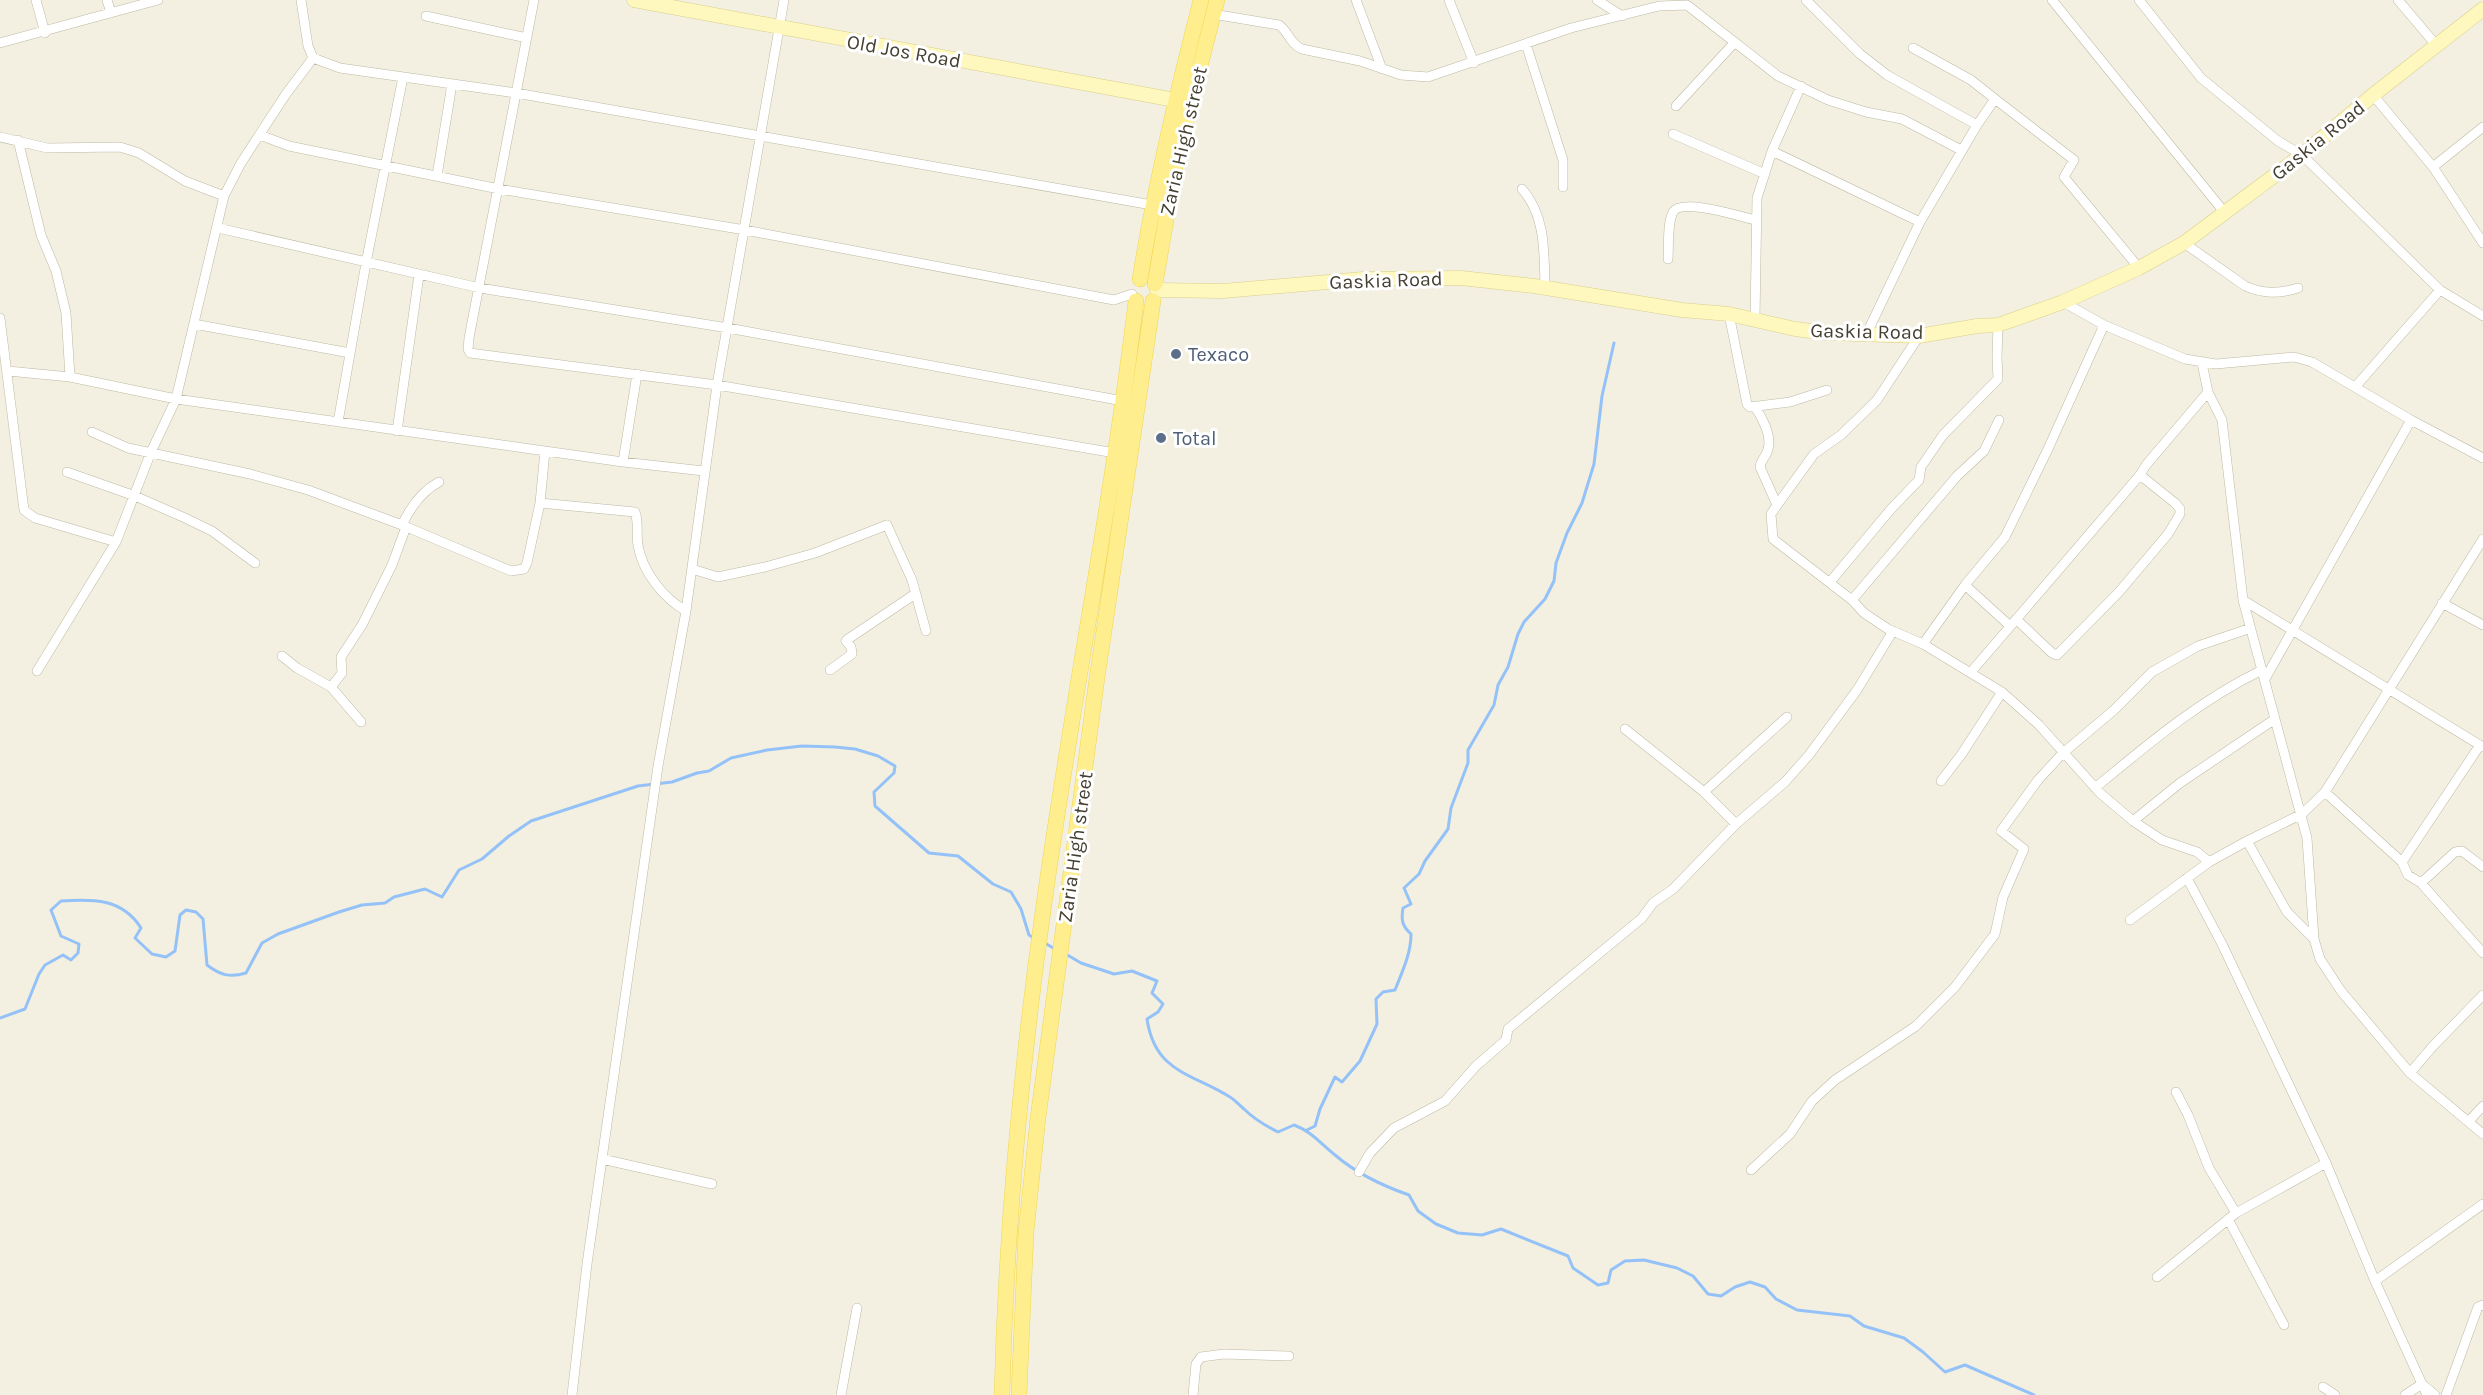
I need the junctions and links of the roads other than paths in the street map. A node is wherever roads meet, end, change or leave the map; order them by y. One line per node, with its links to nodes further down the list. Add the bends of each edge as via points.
1 (36, 0): 23 (street)
2 (107, 0): 19 (street)
3 (158, 0): 19 (street)
4 (301, 0): 30 (street)
5 (534, 0): 24 (street)
6 (634, 0): 22 (main road, Old Jos Road)
7 (784, 0): 22 (street)
8 (1201, 0): 39 (main road, Zaria High street)
9 (1356, 0): 32 (street)
10 (1449, 0): 31 (street)
11 (1597, 0): 21 (street)
12 (1806, 0): 41 (street, via 1887,75)
13 (2052, 0): 60 (street)
14 (2139, 0): 50 (street, via 2201,78 2278,141)
15 (2398, 0): 28 (street)
16 (1659, 3): 21 (street); 25 (street, via 1687,5)
17 (1215, 7): 32 (street, via 1279,24 1296,47); 72 (main road, Zaria High street, via 1177,156)
18 (2483, 9): 28 (main road, Gaskia Road)
19 (111, 13): 23 (street)
20 (426, 16): 24 (street)
21 (1622, 16): 27 (street)
22 (779, 28): 39 (main road, Old Jos Road); 45 (street)
23 (45, 33): 26 (street)
24 (527, 38): 36 (street)
25 (1735, 42): 35 (street, via 1778,76); 40 (street)
26 (0, 43)
27 (1526, 44): 31 (street); 55 (street, via 1563,160)
28 (2437, 46): 37 (main road, Gaskia Road)
29 (1913, 48): 38 (street, via 1971,80)
30 (313, 58): 33 (street, via 340,68); 44 (street)
31 (1474, 63): 32 (street, via 1428,77)
32 (1382, 69)
33 (404, 77): 34 (street); 51 (street)
34 (452, 84): 36 (street); 54 (street)
35 (1801, 86): 48 (street, via 1828,100 1902,119); 49 (street)
36 (516, 93): 45 (street); 56 (street)
37 (2373, 95): 50 (main road, Gaskia Road); 52 (street)
38 (1995, 99): 41 (street); 69 (street, via 2074,160 2064,177)
39 (1175, 100): 59 (main road, Zaria High street)
40 (1676, 106)
41 (1977, 125): 48 (street)
42 (2483, 127): 52 (street)
43 (1673, 134): 53 (street)
44 (260, 135): 51 (street, via 289,146); 58 (street)
45 (760, 135): 59 (street); 64 (street)
46 (0, 137): 47 (street)
47 (18, 140): 58 (street, via 47,148 120,147 139,153 185,181); 92 (street, via 41,235 66,313)
48 (1961, 150): 62 (street)
49 (1772, 151): 53 (street); 62 (street)
50 (2302, 155): 60 (main road, Gaskia Road); 75 (street)
51 (385, 165): 54 (street); 68 (street)
52 (2433, 167): 66 (street)
53 (1765, 174): 61 (street, via 1756,198)
54 (437, 176): 56 (street)
55 (1563, 187)
56 (499, 189): 64 (street); 71 (street)
57 (1522, 189): 73 (street, via 1538,214)
58 (224, 196): 63 (street)
59 (1152, 205): 72 (main road, Zaria High street)
60 (2225, 213): 65 (main road, Gaskia Road)
61 (1755, 220): 67 (street, via 1694,206 1679,207 1671,218); 81 (street)
62 (1920, 222): 86 (street)
63 (218, 228): 68 (street); 82 (street)
64 (745, 230): 76 (street, via 1114,300); 85 (street)
65 (2184, 243): 69 (main road, Gaskia Road); 74 (street, via 2250,289 2285,292)
66 (2483, 243)
67 (1668, 259)
68 (366, 263): 70 (street); 88 (street)
69 (2139, 268): 77 (main road, Gaskia Road)
70 (419, 275): 71 (street); 103 (street)
71 (480, 288): 85 (street); 91 (street, via 468,344 470,353)
72 (1151, 288): 73 (main road, Gaskia Road, via 1223,291 1420,277); 76 (main road, via 1133,285); 76 (main road, via 1148,304); 190 (main road, Zaria High street, via 1038,1118 1026,1232)
73 (1545, 288): 78 (main road, Gaskia Road)
74 (2298, 288)
75 (2440, 290): 79 (street); 94 (street)
76 (1134, 297): 98 (main road, Zaria High street)
77 (2063, 302): 83 (main road, Gaskia Road); 84 (street)
78 (1729, 314): 81 (main road, Gaskia Road); 99 (street, via 1746,402)
79 (2483, 316)
80 (0, 318): 90 (street)
81 (1755, 319): 86 (main road, Gaskia Road, via 1795,329)
82 (194, 324): 88 (street); 97 (street)
83 (1998, 325): 87 (main road, Gaskia Road); 122 (street, via 1998,379 1944,435 1921,467 1919,480)
84 (2104, 325): 89 (street); 123 (street, via 2005,537)
85 (728, 328): 93 (street); 98 (street)
86 (1866, 335): 87 (main road, Gaskia Road)
87 (1919, 336): 116 (street, via 1877,400 1841,435 1814,454)
88 (350, 353): 102 (street)
89 (2202, 363): 94 (street, via 2294,357 2312,362); 96 (street)
90 (8, 371): 92 (street); 119 (street, via 24,510 35,518)
91 (638, 374): 93 (street); 109 (street)
92 (70, 377): 97 (street)
93 (717, 385): 107 (street); 110 (street)
94 (2356, 386): 101 (street)
95 (1827, 390): 99 (street, via 1790,402)
96 (2208, 392): 112 (street); 126 (street, via 2222,420)
97 (176, 399): 102 (street); 106 (street)
98 (1123, 401): 107 (main road, Zaria High street)
99 (1755, 406): 116 (street, via 1769,438 1760,467)
100 (1999, 420): 125 (street, via 1984,451 1957,476)
101 (2411, 420): 108 (street); 132 (street)
102 (338, 422): 103 (street)
103 (397, 431): 105 (street)
104 (92, 432): 106 (street, via 128,448)
105 (545, 452): 109 (street); 115 (street)
106 (151, 453): 114 (street); 117 (street, via 278,481)
107 (1115, 453): 189 (main road, Zaria High street, via 1044,903 1018,1119)
108 (2483, 458)
109 (623, 462): 110 (street)
110 (704, 471): 121 (street)
111 (67, 472): 114 (street)
112 (2140, 475): 129 (street); 129 (street, via 2175,503 2180,513 2168,534 2120,592 2057,655)
113 (439, 482): 117 (street, via 416,502)
114 (135, 495): 119 (street); 120 (street, via 212,531)
115 (540, 503): 117 (street, via 527,563 521,570 503,569); 128 (street, via 635,512 638,545 647,567 668,599)
116 (1778, 505): 122 (street, via 1771,514 1773,539)
117 (404, 526): 141 (street, via 392,565 342,657 342,673)
118 (2483, 539): 127 (street)
119 (116, 542): 138 (street)
120 (255, 563)
121 (692, 569): 124 (street, via 718,577 765,567 815,553 887,525); 128 (street)
122 (1830, 582): 125 (street)
123 (1965, 585): 129 (street); 135 (street)
124 (915, 594): 133 (street); 137 (street, via 846,641 852,654)
125 (1852, 600): 134 (street, via 1864,613)
126 (2243, 600): 131 (street); 132 (street)
127 (2442, 603): 130 (street); 142 (street)
128 (686, 611): 172 (street, via 658,766)
129 (2012, 622): 139 (street)
130 (2483, 625)
131 (2251, 628): 140 (street); 149 (street, via 2198,646 2152,672)
132 (2293, 629): 140 (street); 142 (street)
133 (926, 631)
134 (1893, 631): 135 (street); 156 (street, via 1857,690 1809,755 1785,782)
135 (1923, 644): 139 (street)
136 (282, 656): 141 (street)
137 (830, 670)
138 (37, 672)
139 (1971, 672): 143 (street)
140 (2263, 674): 145 (street); 151 (street, via 2237,682 2191,711)
141 (330, 687): 146 (street)
142 (2388, 690): 148 (street); 153 (street)
143 (2002, 692): 149 (street, via 2039,724); 150 (street)
144 (1786, 717): 152 (street)
145 (2275, 719): 154 (street); 155 (street, via 2180,783)
146 (361, 722)
147 (1625, 729): 152 (street)
148 (2481, 746): 159 (street)
149 (2063, 753): 151 (street); 174 (street, via 2001,831 2024,849 2003,897 1995,934 1985,950 1932,1012 1835,1080 1812,1101 1790,1134)
150 (1941, 782)
151 (2095, 788): 155 (street)
152 (1704, 792): 156 (street)
153 (2325, 792): 154 (street); 159 (street)
154 (2302, 814): 157 (street); 164 (street)
155 (2133, 821): 158 (street, via 2162,840 2197,852)
156 (1736, 824): 175 (street, via 1642,918 1508,1029 1506,1040 1445,1101 1394,1128 1370,1153)
157 (2247, 841): 158 (street); 164 (street, via 2287,912)
158 (2209, 862): 161 (street)
159 (2402, 862): 162 (street, via 2408,875)
160 (2483, 867): 162 (street, via 2462,851 2455,852)
161 (2187, 878): 163 (street); 173 (street)
162 (2421, 883): 165 (street)
163 (2130, 920)
164 (2314, 939): 167 (street, via 2320,959 2340,991)
165 (2483, 953)
166 (2483, 995): 167 (street)
167 (2410, 1073): 170 (street)
168 (2176, 1092): 178 (street)
169 (2483, 1106): 170 (street)
170 (2469, 1121): 171 (street)
171 (2483, 1134)
172 (602, 1159): 176 (street); 187 (street)
173 (2326, 1163): 178 (street); 180 (street)
174 (1751, 1170)
175 (1359, 1172)
176 (712, 1184)
177 (2483, 1204): 180 (street)
178 (2232, 1216): 179 (street); 183 (street)
179 (2157, 1277)
180 (2375, 1281): 185 (street)
181 (2483, 1305): 196 (street, via 2478,1307)
182 (857, 1308): 188 (street)
183 (2284, 1325)
184 (1289, 1356): 191 (street, via 1201,1357 1196,1364)
185 (2422, 1384): 193 (street); 194 (street); 195 (street)
186 (2323, 1387): 192 (street)
187 (572, 1395)
188 (841, 1395)
189 (1002, 1395)
190 (1019, 1395)
191 (1194, 1395)
192 (2335, 1395)
193 (2405, 1395)
194 (2427, 1395)
195 (2434, 1395)
196 (2446, 1395)

